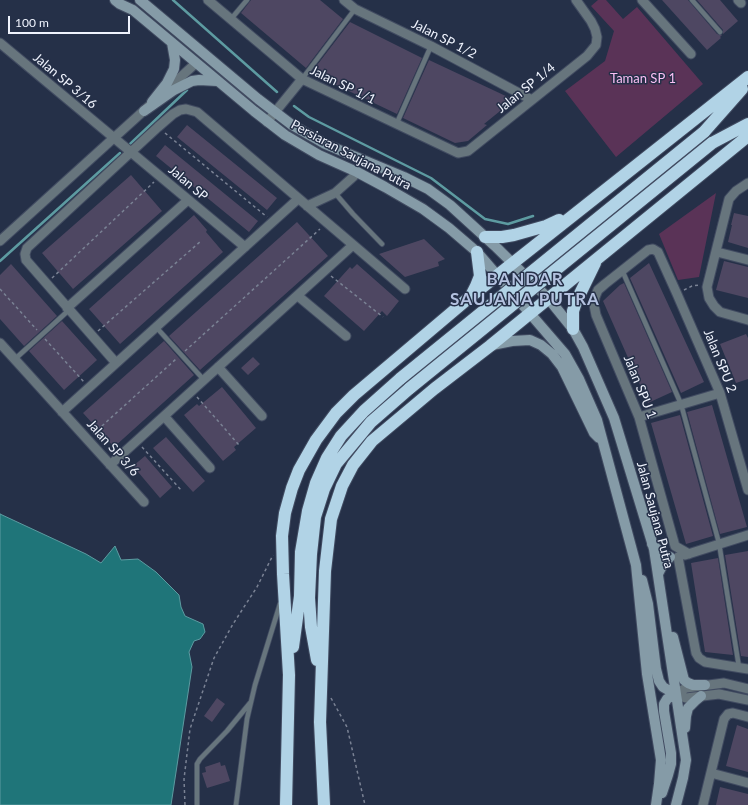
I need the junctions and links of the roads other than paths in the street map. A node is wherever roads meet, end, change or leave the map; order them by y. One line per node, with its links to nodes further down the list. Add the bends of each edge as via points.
1 (115, 0): 11 (main road, Persiaran Saujana Putra)
2 (121, 0): 11 (main road)
3 (140, 0): 25 (main road, Persiaran Saujana Putra)
4 (208, 0): 12 (street, Jalan SP 1/1)
5 (247, 0): 12 (lane)
6 (344, 0): 10 (street, Jalan SP 1/2)
7 (576, 0): 23 (street, Jalan SP 1/4, via 591,21 597,37 596,45 587,56)
8 (642, 0): 17 (street)
9 (692, 0): 13 (lane)
10 (355, 9): 16 (street, Jalan SP 1/2); 20 (lane)
11 (133, 10): 15 (main road, Persiaran Saujana Putra)
12 (231, 18): 20 (street, Jalan SP 1/1)
13 (720, 32)
14 (0, 43): 30 (street, Jalan SP 3/16)
15 (172, 43): 18 (main road, Persiaran Saujana Putra); 24 (main road, via 175,60 172,76)
16 (431, 46): 23 (street, Jalan SP 1/2); 28 (lane)
17 (690, 54)
18 (196, 63): 21 (main road, Persiaran Saujana Putra); 24 (street)
19 (748, 77): 39 (highway)
20 (302, 79): 25 (street); 28 (street, Jalan SP 1/1)
21 (218, 82): 24 (main road, via 192,81); 26 (main road, Persiaran Saujana Putra)
22 (748, 82): 90 (highway, bridge, via 704,132 402,378 364,411 341,436 327,458 308,511 301,552 300,596)
23 (532, 100): 32 (street, Jalan SP 1/4)
24 (144, 111): 30 (street)
25 (275, 112): 26 (street); 40 (main road, Persiaran Saujana Putra, via 326,144 428,189)
26 (267, 122): 33 (main road, Persiaran Saujana Putra, via 319,156)
27 (748, 124): 91 (highway, bridge, via 712,143 410,388 371,422 336,464 315,517 311,554 311,627)
28 (396, 125): 32 (street, Jalan SP 1/1)
29 (748, 136): 48 (highway)
30 (114, 139): 31 (street, Jalan SP); 41 (street)
31 (131, 153): 36 (street, via 173,114 186,109 196,112); 37 (street, Jalan SP); 57 (street, via 27,248 26,260)
32 (463, 153)
33 (357, 172): 35 (street); 46 (main road, Persiaran Saujana Putra, via 423,209)
34 (748, 183): 47 (street, via 729,198)
35 (335, 193): 38 (street); 42 (lane)
36 (298, 199): 38 (street); 44 (street)
37 (188, 200): 44 (street, Jalan SP); 57 (street)
38 (307, 206): 43 (street)
39 (578, 210): 40 (highway, via 546,226 514,235); 50 (highway)
40 (485, 237): 50 (main road, Persiaran Saujana Putra)
41 (0, 241)
42 (382, 244)
43 (353, 245): 53 (street); 54 (street)
44 (245, 247): 60 (street)
45 (653, 249): 51 (street, Jalan SPU 1); 69 (street, Jalan SPU 2, via 658,252)
46 (476, 252): 52 (main road, Persiaran Saujana Putra); 55 (highway, via 480,276)
47 (717, 252): 49 (street); 59 (street, via 707,287 709,298 720,312)
48 (598, 258): 56 (highway); 61 (highway, via 576,302)
49 (748, 260)
50 (512, 263): 52 (highway); 56 (main road, Jalan Saujana Putra)
51 (622, 270): 70 (lane); 74 (street, Jalan SPU 1, via 598,290 594,305)
52 (497, 276): 55 (highway); 58 (main road)
53 (405, 289)
54 (298, 296): 62 (street); 67 (street)
55 (470, 297): 88 (highway, via 354,395 336,413 316,440 299,470 285,513 282,536)
56 (548, 298): 58 (highway); 61 (main road, Jalan Saujana Putra)
57 (68, 309): 65 (lane); 66 (street)
58 (529, 313): 64 (highway); 75 (main road, via 565,354 597,420)
59 (748, 320)
60 (156, 327): 66 (street); 68 (lane)
61 (573, 329): 82 (main road, Jalan Saujana Putra, via 614,418)
62 (346, 336)
63 (0, 343): 65 (street, Jalan SP 3/6)
64 (490, 346): 75 (main road, via 530,340 552,354 562,367 594,433); 91 (highway, via 372,441 353,465 342,486 331,519 328,538)
65 (15, 359): 71 (street, Jalan SP 3/6)
66 (116, 363): 71 (street)
67 (218, 367): 68 (street); 73 (street)
68 (204, 380): 72 (street)
69 (720, 393): 70 (street); 78 (street, Jalan SPU 2)
70 (681, 404): 74 (street); 81 (lane)
71 (62, 412): 76 (street, Jalan SP 3/6)
72 (164, 416): 76 (street); 77 (street)
73 (262, 416)
74 (640, 417): 83 (street, Jalan SPU 1)
75 (603, 442): 86 (main road)
76 (110, 465): 79 (street, Jalan SP 3/6)
77 (210, 468)
78 (748, 490)
79 (144, 502)
80 (748, 535): 81 (street)
81 (719, 543): 84 (street); 89 (lane)
82 (652, 544): 85 (main road, via 664,556); 87 (main road, Jalan Saujana Putra)
83 (675, 546): 84 (street); 85 (street)
84 (689, 554): 85 (street)
85 (673, 557): 87 (main road, via 662,566); 89 (street, via 699,658 705,662)
86 (636, 565): 94 (main road, via 644,584 659,681 662,687); 106 (main road, via 647,674 661,760)
87 (659, 578): 92 (main road, via 684,680 693,685); 94 (main road, Jalan Saujana Putra)
88 (284, 594): 90 (highway); 97 (lane, via 254,685)
89 (743, 668)
90 (289, 675): 104 (highway)
91 (321, 679): 105 (highway, via 320,722)
92 (705, 686): 93 (street, via 724,683); 94 (street, via 686,688)
93 (748, 689)
94 (675, 694): 95 (street, via 686,698); 99 (main road, Jalan Saujana Putra); 106 (main road, via 664,704 671,764)
95 (701, 696): 96 (street, via 719,694); 99 (main road, via 688,708)
96 (748, 700)
97 (251, 702): 102 (lane, via 200,758 197,764); 103 (lane)
98 (748, 717): 100 (street, via 734,713 728,714 724,719)
99 (685, 754): 107 (main road, Jalan Saujana Putra, via 686,766)
100 (711, 773): 101 (street); 108 (street)
101 (748, 783)
102 (197, 805)
103 (236, 805)
104 (286, 805)
105 (324, 805)
106 (657, 805)
107 (676, 805)
108 (703, 805)

